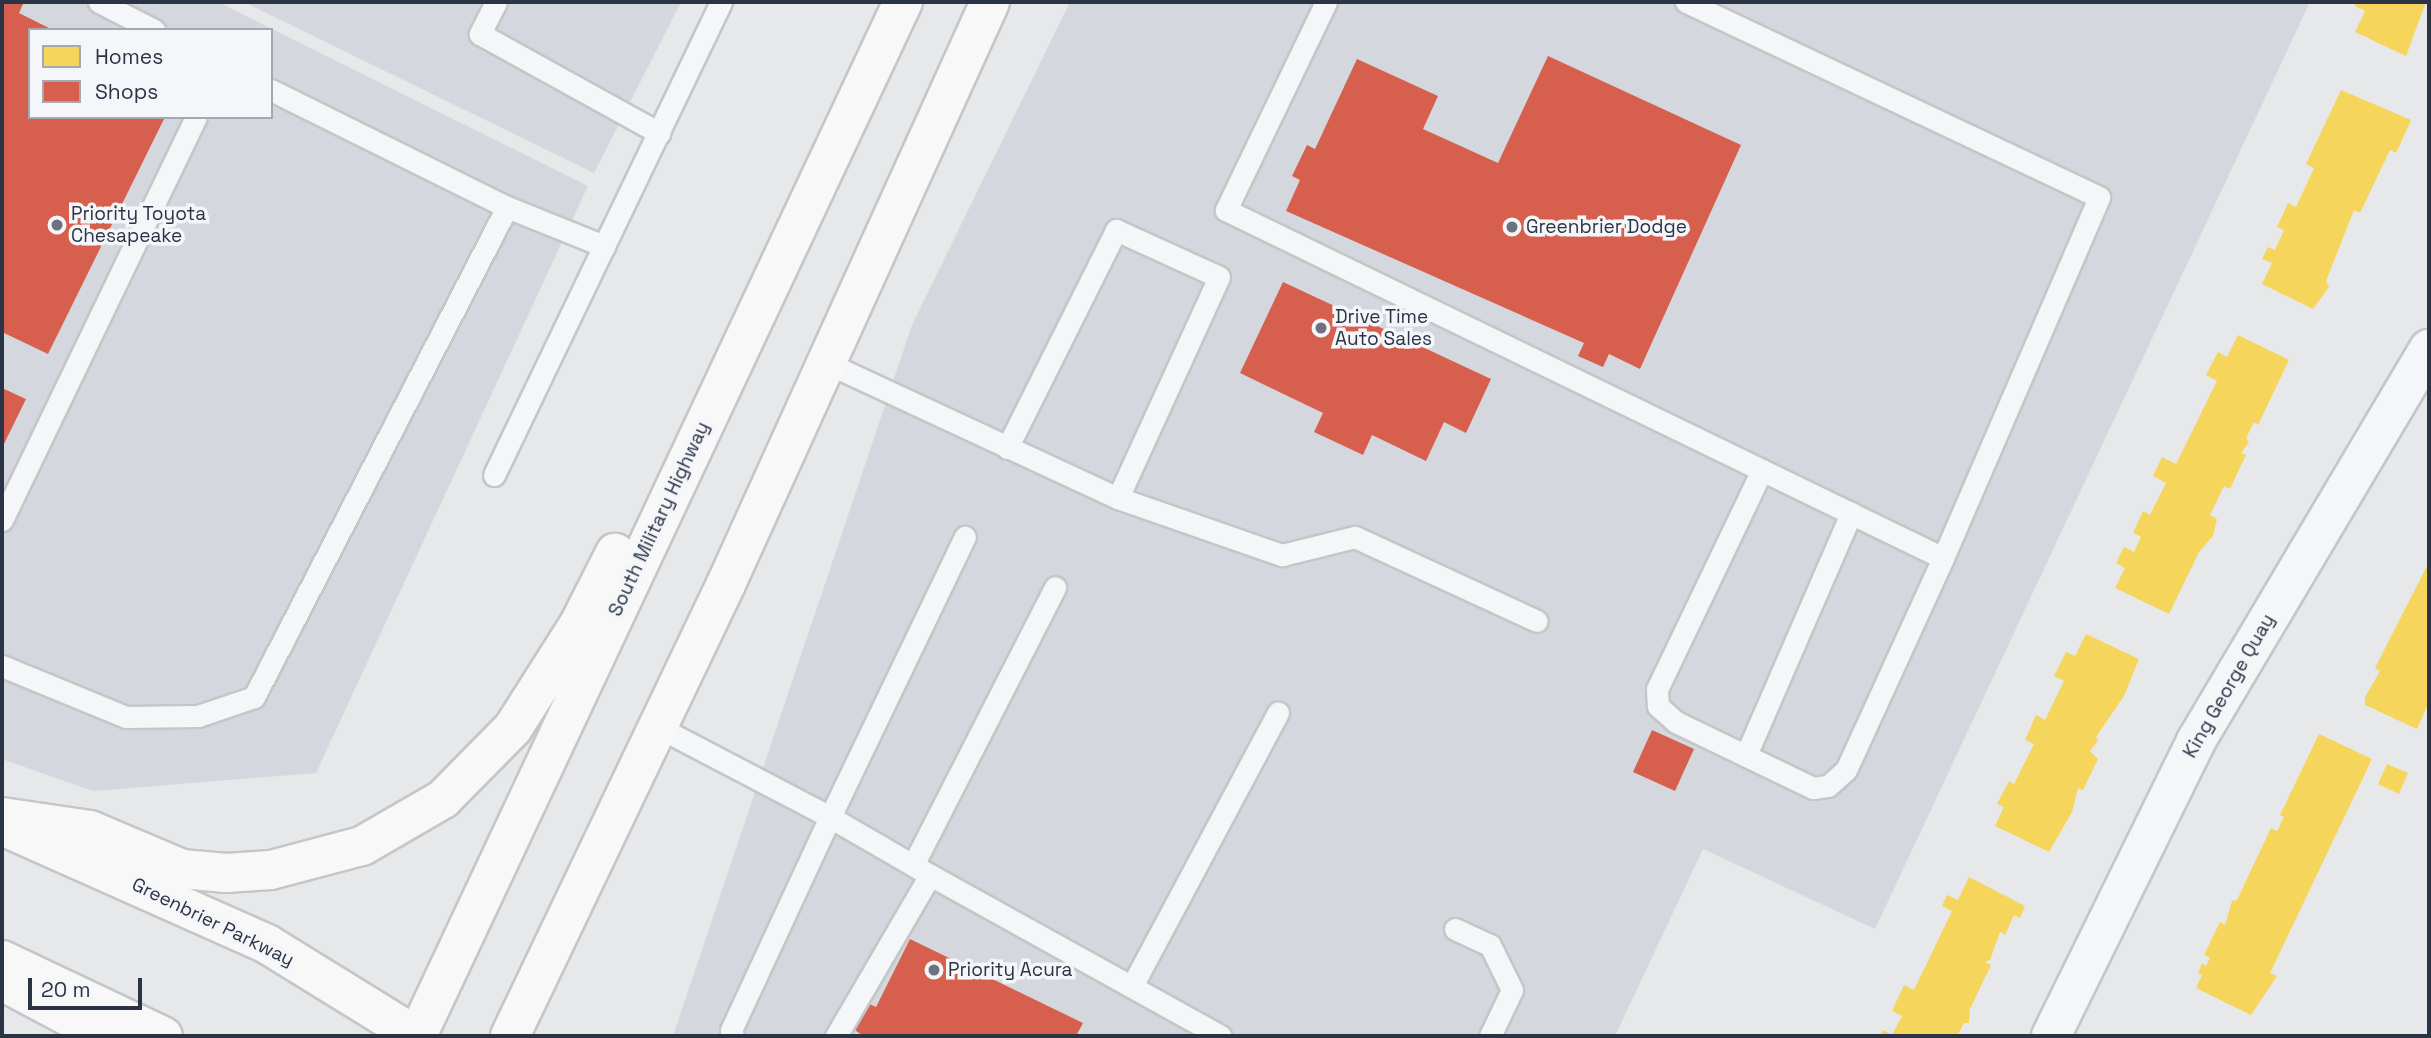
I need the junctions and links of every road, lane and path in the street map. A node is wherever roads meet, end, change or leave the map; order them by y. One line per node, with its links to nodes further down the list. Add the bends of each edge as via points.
1 (99, 2): 8 (lane)
2 (496, 2): 11 (lane, via 480,34)
3 (721, 2): 11 (lane)
4 (903, 2): 14 (main road, South Military Highway)
5 (990, 2): 16 (main road)
6 (1326, 2): 18 (lane, via 1226,210)
7 (1686, 2): 24 (lane, via 2099,197)
8 (149, 28)
9 (273, 91): 12 (lane)
10 (195, 119): 22 (lane)
11 (659, 133): 13 (lane)
12 (507, 207): 13 (lane); 27 (lane, via 254,697 198,716 126,717)
13 (604, 246): 19 (lane)
14 (776, 272): 31 (main road, via 680,413 579,624 547,679 513,728 443,799 402,826 318,861 226,873 182,869 90,830); 41 (main road, South Military Highway)
15 (2429, 349): 47 (street, King George Quay, via 2196,741)
16 (827, 363): 17 (lane); 29 (main road)
17 (1007, 448): 20 (lane); 20 (lane, via 1116,230 1219,277)
18 (1762, 470): 21 (lane); 30 (lane, via 1657,689 1658,706 1666,715)
19 (494, 475)
20 (1118, 498): 26 (lane, via 1282,555 1355,537)
21 (1851, 513): 24 (lane); 30 (lane)
22 (2, 520)
23 (965, 537): 32 (lane)
24 (1943, 558): 30 (lane, via 1838,779 1813,788)
25 (1055, 587): 34 (lane)
26 (1537, 621)
27 (2, 666)
28 (1278, 713): 38 (lane)
29 (658, 727): 32 (lane); 42 (main road)
30 (1746, 755)
31 (2, 817)
32 (831, 817): 34 (lane); 43 (lane)
33 (2, 827): 41 (main road, Greenbrier Parkway, via 267,944)
34 (922, 870): 38 (lane); 44 (lane)
35 (1455, 929): 46 (lane, via 1490,945 1512,990)
36 (2, 960): 40 (main road)
37 (2, 981): 39 (main road)
38 (1132, 986): 45 (lane)
39 (105, 1036)
40 (163, 1036)
41 (416, 1036)
42 (510, 1036)
43 (733, 1036)
44 (836, 1036)
45 (1220, 1036)
46 (1490, 1036)
47 (2052, 1036)

